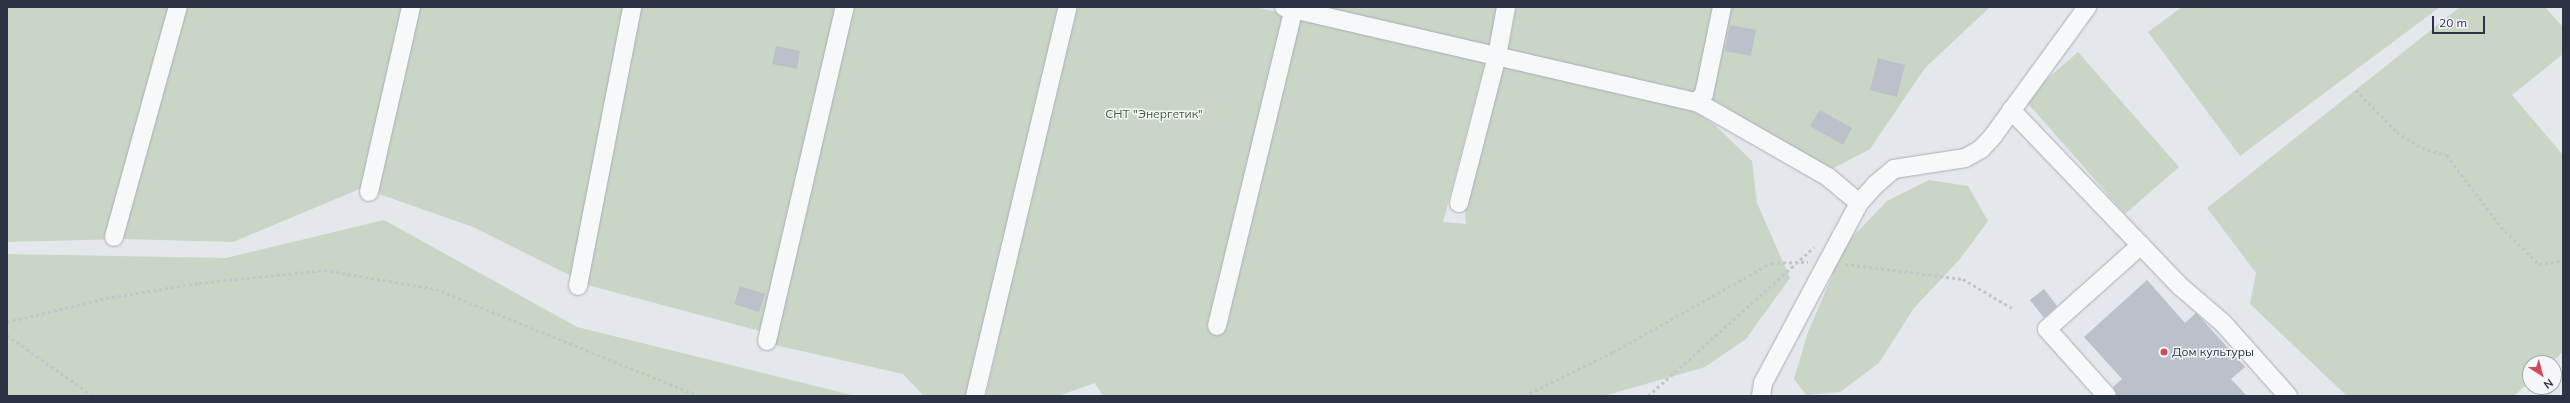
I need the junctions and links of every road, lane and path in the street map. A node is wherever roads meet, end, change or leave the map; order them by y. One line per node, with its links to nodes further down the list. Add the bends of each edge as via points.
1 (178, 7): 17 (street)
2 (411, 7): 14 (street)
3 (632, 7): 23 (street)
4 (844, 7): 28 (street)
5 (1068, 7): 31 (street)
6 (1506, 7): 10 (street)
7 (1722, 7): 12 (street, via 1704,94)
8 (2087, 7): 13 (street)
9 (1290, 8): 10 (street); 26 (street)
10 (1497, 56): 12 (street); 16 (street)
11 (2356, 90): 20 (path, via 2397,132 2422,148 2448,155 2501,227 2539,264)
12 (1697, 102): 15 (street, via 1828,178)
13 (2011, 110): 15 (street, via 1981,149 1965,158 1894,169); 18 (street)
14 (370, 192)
15 (1859, 203): 22 (street)
16 (1459, 204)
17 (114, 237)
18 (2141, 245): 35 (street, via 2047,329); 36 (street, via 2181,287 2223,323)
19 (1815, 246): 21 (path)
20 (2563, 261)
21 (1798, 262): 22 (path); 32 (path, via 1771,263 1613,352); 33 (path)
22 (1828, 262): 24 (path, via 1963,279); 34 (street, via 1763,383)
23 (578, 286)
24 (2012, 308)
25 (7, 322): 30 (path, via 106,298 199,283 324,270 436,289)
26 (1217, 326)
27 (7, 335): 29 (path)
28 (767, 341)
29 (93, 396)
30 (699, 396)
31 (975, 396)
32 (1524, 396)
33 (1648, 396)
34 (1761, 396)
35 (2107, 396)
36 (2288, 396)

